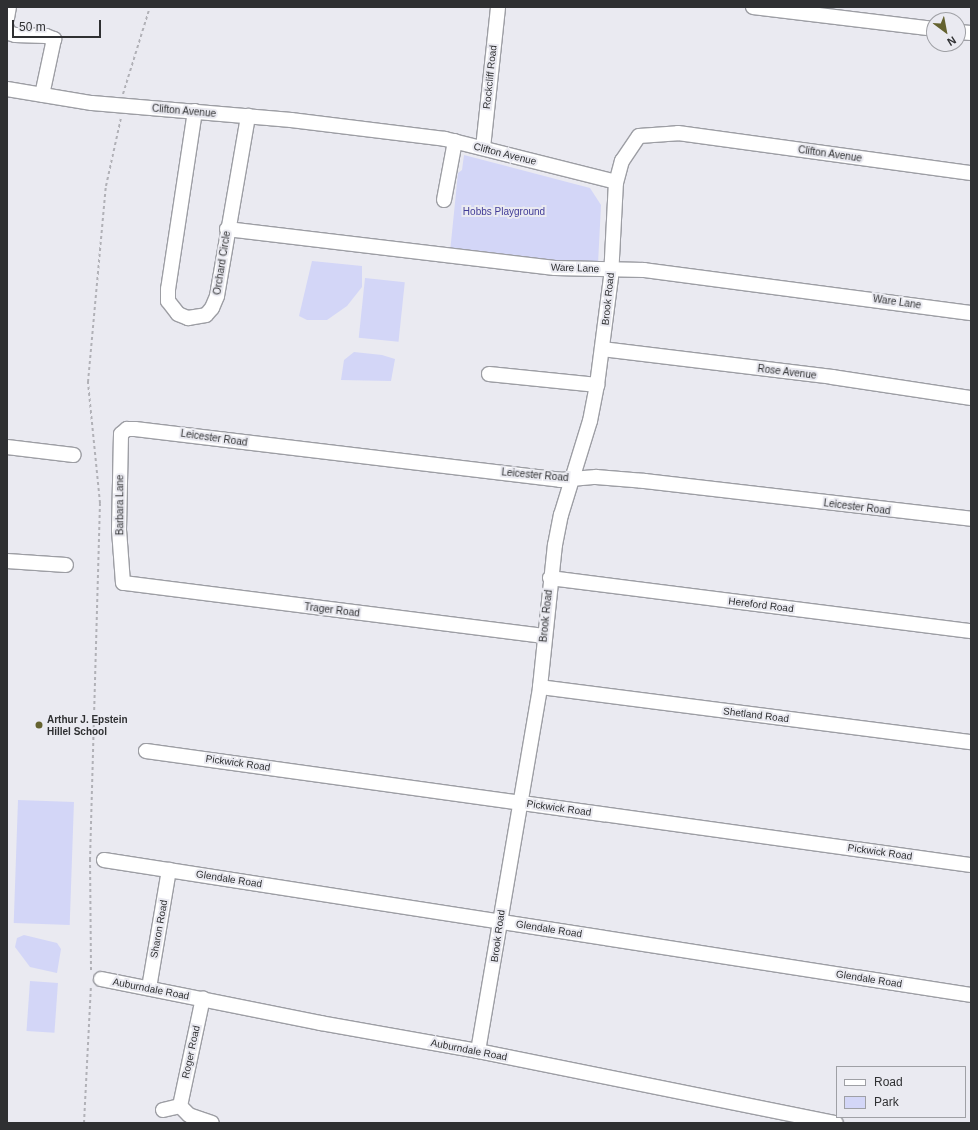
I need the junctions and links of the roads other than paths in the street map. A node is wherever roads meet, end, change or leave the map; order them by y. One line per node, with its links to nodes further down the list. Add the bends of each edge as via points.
1 (10, 7): 5 (street)
2 (498, 7): 13 (street, Rockcliff Road)
3 (753, 7): 4 (street)
4 (834, 12): 7 (street)
5 (7, 18)
6 (7, 28): 9 (street, via 8,33 15,35 46,36 54,39)
7 (926, 28)
8 (7, 89): 9 (street, Clifton Avenue)
9 (42, 95): 10 (street, Clifton Avenue)
10 (195, 112): 11 (street, Clifton Avenue); 17 (street, Orchard Circle, via 168,289 168,301 178,314 188,318 197,317 206,314 212,308 217,296)
11 (248, 116): 12 (street, Clifton Avenue); 17 (street, Orchard Circle)
12 (455, 141): 13 (street, Clifton Avenue); 16 (street)
13 (483, 148): 15 (street, Clifton Avenue)
14 (971, 173): 15 (street, Clifton Avenue, via 678,133 639,136 622,161)
15 (616, 182): 18 (street, Brook Road)
16 (444, 200)
17 (227, 229): 18 (street, Ware Lane, via 555,268)
18 (611, 269): 19 (street, Ware Lane, via 644,270); 20 (street, Brook Road)
19 (971, 313)
20 (602, 349): 22 (street, Brook Road); 23 (street, Rose Avenue, via 832,377)
21 (489, 374): 22 (street)
22 (597, 385): 27 (street, Brook Road)
23 (971, 398)
24 (125, 431): 27 (street, Leicester Road, via 143,429 560,480); 32 (street, Barbara Lane, via 121,434 119,485)
25 (7, 447): 26 (street)
26 (74, 455)
27 (574, 479): 28 (street, Leicester Road, via 596,477 645,481); 31 (street, Brook Road, via 561,515)
28 (971, 519)
29 (7, 561): 30 (street)
30 (66, 565)
31 (550, 578): 33 (street, Hereford Road); 34 (street, Brook Road)
32 (122, 581): 34 (street, Trager Road, via 132,586)
33 (971, 631)
34 (544, 636): 35 (street, Brook Road)
35 (540, 687): 36 (street, Shetland Road); 38 (street, Brook Road)
36 (971, 742)
37 (146, 750): 38 (street, Pickwick Road)
38 (520, 802): 40 (street, Pickwick Road); 42 (street, Brook Road)
39 (104, 860): 41 (street, Glendale Road)
40 (971, 865)
41 (169, 870): 42 (street, Glendale Road); 44 (street, Sharon Road)
42 (500, 922): 45 (street, Glendale Road); 47 (street, Brook Road)
43 (95, 977): 44 (street, Auburndale Road)
44 (149, 988): 46 (street, Auburndale Road)
45 (971, 995)
46 (203, 998): 47 (street, Auburndale Road, via 321,1023); 48 (street, Roger Road)
47 (478, 1051): 51 (street, Auburndale Road)
48 (180, 1106): 49 (street); 50 (street, via 189,1115)
49 (164, 1110)
50 (212, 1123)
51 (836, 1123)

